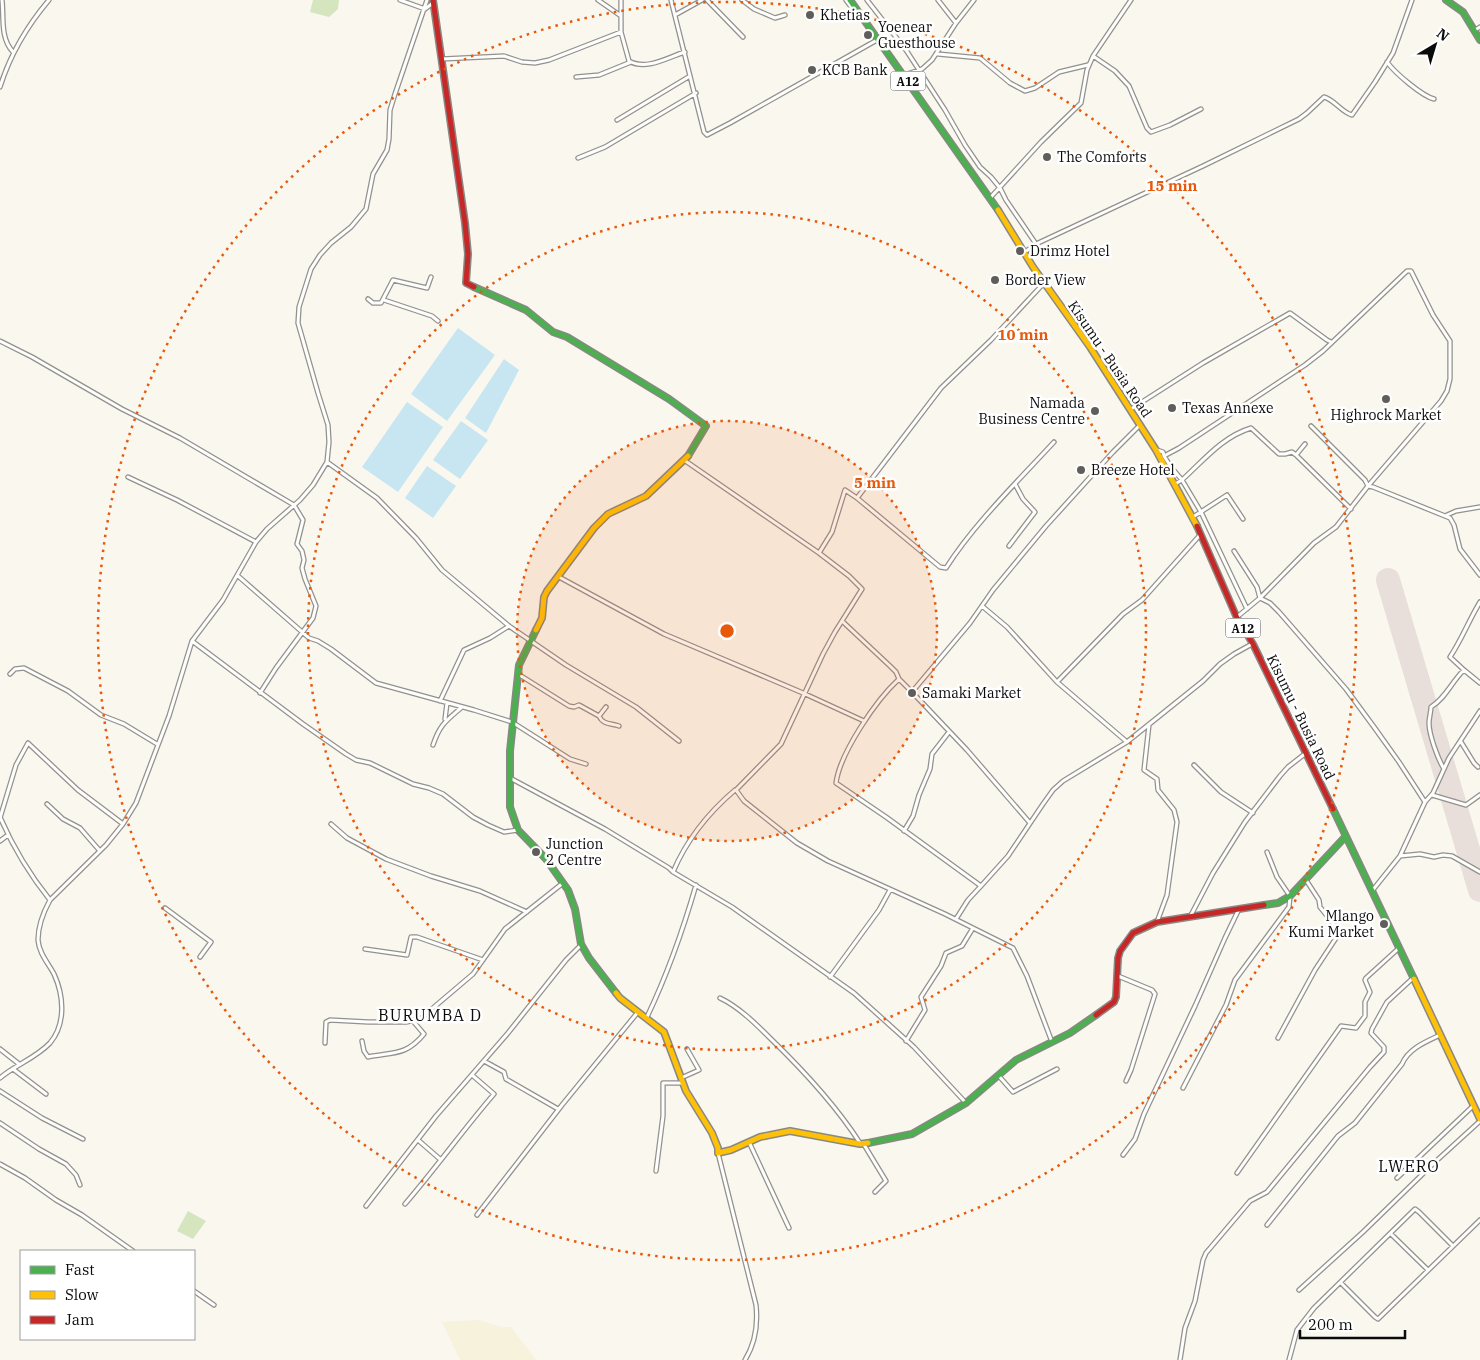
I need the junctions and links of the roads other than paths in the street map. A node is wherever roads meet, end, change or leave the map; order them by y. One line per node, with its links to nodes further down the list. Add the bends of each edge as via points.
1 (2, 0): 31 (street, via 4,37 6,46)
2 (49, 0): 31 (street)
3 (400, 0): 21 (street)
4 (428, 0): 21 (street)
5 (598, 0): 24 (street)
6 (621, 0): 24 (street)
7 (671, 0): 22 (street)
8 (702, 0): 22 (street)
9 (707, 0): 28 (street)
10 (742, 0): 23 (street, via 775,18)
11 (846, 0): 20 (street)
12 (850, 0): 20 (main road, A12)
13 (867, 0): 39 (street)
14 (938, 0): 25 (street)
15 (974, 0): 25 (street)
16 (1131, 0): 34 (street)
17 (1412, 0): 37 (street, via 1397,44)
18 (1446, 0): 26 (main road, via 1463,11)
19 (433, 2): 21 (street); 35 (main road)
20 (855, 7): 29 (main road, A12)
21 (425, 9): 69 (street, via 390,110 387,150 373,174 366,209 320,255 311,269 299,307 298,323 328,425)
22 (675, 15): 32 (street)
23 (785, 15)
24 (621, 16): 27 (street)
25 (956, 23): 39 (street, via 936,54)
26 (1477, 28): 30 (main road)
27 (621, 32): 35 (street, via 535,64 504,56); 36 (street)
28 (743, 37)
29 (877, 40): 40 (main road, A12); 44 (street, via 707,135)
30 (1480, 40)
31 (13, 52): 43 (street)
32 (685, 52): 36 (street, via 651,64); 41 (street)
33 (938, 54): 38 (street, via 980,58 1025,91 1059,72)
34 (1093, 56): 38 (street); 46 (street, via 1115,71 1129,86 1151,132)
35 (441, 59): 68 (main road, via 466,223 466,283 526,310 553,332 567,337 703,422 706,426 704,432)
36 (631, 62): 42 (street, via 599,76)
37 (1387, 62): 45 (street, via 1398,75); 51 (street, via 1352,115 1324,97 1292,122)
38 (1088, 65): 49 (street, via 1082,104 1041,142)
39 (919, 70): 40 (street); 49 (street, via 980,167)
40 (904, 75): 50 (main road, Kisumu - Busia Road / A12)
41 (690, 76): 44 (street); 47 (street)
42 (576, 77)
43 (0, 87)
44 (696, 93): 48 (street, via 605,147)
45 (1434, 99)
46 (1201, 108)
47 (617, 120)
48 (578, 158)
49 (1000, 188): 50 (street); 51 (street)
50 (991, 198): 52 (main road, Kisumu - Busia Road / A12)
51 (1036, 244): 52 (street)
52 (1025, 252): 54 (main road, Kisumu - Busia Road / A12)
53 (431, 277): 56 (street, via 427,288 393,280)
54 (1044, 283): 60 (main road, Kisumu - Busia Road / A12); 75 (street, via 941,388)
55 (368, 299): 56 (street, via 373,303)
56 (384, 300): 57 (street)
57 (438, 321)
58 (0, 341): 76 (street, via 180,438)
59 (1331, 342): 60 (street, via 1290,313); 67 (street, via 1305,366); 74 (street, via 1409,270 1450,340 1450,379 1444,398)
60 (1131, 408): 61 (main road, Kisumu - Busia Road / A12)
61 (1140, 424): 65 (main road, Kisumu - Busia Road / A12); 93 (street, via 1046,526)
62 (1311, 426): 74 (street)
63 (1054, 442): 72 (street)
64 (1305, 444): 66 (street)
65 (1156, 450): 67 (street, via 1163,452); 73 (main road, Kisumu - Busia Road / A12)
66 (1296, 455): 71 (street, via 1292,452 1279,454 1251,428 1221,443); 78 (street)
67 (1164, 456): 71 (street)
68 (684, 460): 87 (street); 90 (main road, via 646,496 608,514)
69 (327, 462): 76 (street, via 313,485); 97 (street, via 377,498 442,570)
70 (128, 478): 84 (street)
71 (1182, 480): 73 (street); 79 (street)
72 (1015, 484): 75 (street, via 946,568 921,552); 85 (street, via 1035,512)
73 (1174, 484): 81 (main road, Kisumu - Busia Road / A12)
74 (1368, 486): 78 (street); 80 (street)
75 (857, 498): 87 (street, via 843,491 832,532)
76 (294, 505): 84 (street); 98 (street, via 304,520 296,542 302,551 302,568 316,606 313,618)
77 (1480, 507): 80 (street)
78 (1351, 509): 91 (street)
79 (1201, 512): 81 (street); 82 (street, via 1227,495); 94 (street)
80 (1447, 516): 88 (street, via 1453,520 1460,549)
81 (1192, 517): 83 (main road, Kisumu - Busia Road / A12)
82 (1243, 519)
83 (1201, 534): 95 (main road, Kisumu - Busia Road / A12); 106 (street, via 1142,600 1123,614)
84 (256, 542): 89 (street)
85 (1009, 546)
86 (1234, 552): 91 (street, via 1257,587)
87 (819, 553): 96 (street, via 862,589)
88 (1480, 575)
89 (238, 576): 98 (street); 99 (street)
90 (558, 577): 100 (main road, via 544,597 542,618); 110 (street, via 664,634)
91 (1260, 598): 94 (street); 137 (street, via 1279,612 1346,689)
92 (1480, 602): 102 (street, via 1450,657)
93 (982, 606): 106 (street, via 1008,627); 108 (street)
94 (1247, 608): 95 (street)
95 (1237, 618): 101 (main road, Kisumu - Busia Road / A12)
96 (842, 621): 105 (street, via 890,666); 110 (street)
97 (509, 626): 100 (street); 111 (street, via 464,650)
98 (302, 632): 109 (street); 111 (street, via 337,653 376,683)
99 (192, 641): 109 (street); 126 (street)
100 (531, 642): 104 (main road); 123 (street, via 636,707)
101 (1252, 644): 120 (street, via 1220,664); 128 (main road, Kisumu - Busia Road / A12)
102 (1464, 670): 107 (street); 132 (street, via 1440,702 1432,707 1430,731)
103 (10, 674): 126 (street, via 15,669 24,668)
104 (518, 674): 116 (street, via 569,706 579,705); 117 (main road)
105 (899, 679): 108 (street); 118 (street)
106 (1056, 682): 124 (street)
107 (1480, 682)
108 (912, 692): 122 (street)
109 (260, 693): 144 (street, via 356,760 443,794 473,817 504,832)
110 (804, 694): 118 (street); 134 (street, via 781,744)
111 (440, 701): 112 (street)
112 (447, 703): 114 (street); 119 (street)
113 (606, 706): 116 (street)
114 (462, 707): 117 (street); 119 (street)
115 (1480, 711): 125 (street)
116 (599, 716): 121 (street, via 609,725)
117 (512, 722): 129 (street, via 570,758); 133 (main road)
118 (864, 722): 145 (street, via 838,772 836,783)
119 (442, 724): 127 (street)
120 (1149, 725): 124 (street); 167 (street, via 1144,770 1157,779 1158,790 1174,810 1177,822 1167,895)
121 (619, 726)
122 (949, 732): 141 (street); 145 (street, via 932,754 913,816)
123 (679, 741)
124 (1127, 742): 141 (street, via 1053,790)
125 (1461, 742): 131 (street); 132 (street)
126 (157, 744): 142 (street, via 136,803)
127 (432, 745)
128 (1306, 753): 139 (street, via 1288,767); 147 (main road, Kisumu - Busia Road / A12)
129 (586, 764)
130 (1194, 765): 139 (street, via 1221,792)
131 (1478, 767)
132 (1444, 769): 135 (street)
133 (510, 778): 144 (main road, via 510,807); 152 (street, via 605,829)
134 (736, 790): 152 (street, via 713,809 693,835); 158 (street, via 744,801 798,842 828,861)
135 (1431, 795): 136 (street, via 1466,805); 137 (street)
136 (1480, 796)
137 (1424, 802): 151 (street)
138 (47, 804): 149 (street, via 63,819 80,828)
139 (1252, 813): 165 (street, via 1220,860)
140 (0, 818): 142 (street, via 16,765 28,744 83,794); 146 (street)
141 (1030, 822): 157 (street, via 1008,856)
142 (123, 824): 149 (street)
143 (331, 824): 164 (street, via 347,838 386,859 480,891)
144 (518, 830): 155 (main road)
145 (904, 831): 157 (street)
146 (8, 835): 148 (street); 161 (street)
147 (1345, 837): 154 (main road); 159 (main road, Kisumu - Busia Road / A12)
148 (0, 840)
149 (100, 851): 161 (street)
150 (1267, 852): 160 (street, via 1277,877)
151 (1400, 856): 153 (street, via 1452,856); 159 (street)
152 (673, 872): 156 (street)
153 (1480, 872)
154 (1306, 880): 160 (main road); 182 (street, via 1320,907 1340,932)
155 (564, 882): 164 (street); 169 (main road, via 575,909)
156 (696, 885): 175 (street, via 732,906); 179 (street, via 662,986)
157 (981, 886): 166 (street)
158 (890, 890): 166 (street); 175 (street)
159 (1372, 891): 170 (main road, Kisumu - Busia Road / A12)
160 (1290, 896): 163 (main road, via 1278,902); 198 (street, via 1289,907 1236,980)
161 (50, 900): 190 (street, via 38,939 40,951 59,989 61,1020 50,1044)
162 (165, 908): 172 (street, via 211,942)
163 (1240, 908): 165 (main road); 211 (street, via 1135,1139)
164 (527, 912): 173 (street, via 505,929)
165 (1190, 917): 167 (main road)
166 (956, 919): 168 (street)
167 (1157, 922): 174 (main road, via 1132,933 1126,941 1118,958)
168 (973, 928): 183 (street, via 962,946 950,950 943,957 941,966 921,997 925,1010); 185 (street, via 1014,950)
169 (581, 946): 178 (main road, via 620,998); 189 (street)
170 (1400, 948): 176 (main road, Kisumu - Busia Road / A12); 215 (street, via 1366,978 1370,992 1365,1002 1365,1016 1356,1028 1341,1026)
171 (365, 949): 173 (street, via 407,955 411,937 417,937)
172 (200, 957)
173 (483, 960): 180 (street, via 461,985)
174 (1118, 976): 185 (main road, via 1114,1002); 197 (street, via 1155,994)
175 (830, 977): 183 (street)
176 (1414, 978): 181 (main road, Kisumu - Busia Road / A12); 234 (street, via 1387,1002 1372,1029 1371,1033 1384,1047 1384,1052 1267,1192 1250,1201 1206,1253 1185,1328)
177 (720, 998): 209 (street, via 747,1017 807,1074)
178 (639, 1012): 179 (main road); 203 (street)
179 (647, 1017): 196 (main road, via 664,1032)
180 (414, 1021): 184 (street, via 424,1034 414,1046 402,1051 368,1057); 186 (street, via 330,1020 326,1022)
181 (1440, 1035): 202 (main road, Kisumu - Busia Road / A12); 223 (street, via 1405,1056 1356,1123 1338,1136)
182 (1278, 1038)
183 (906, 1040): 201 (street)
184 (362, 1041)
185 (1052, 1042): 194 (main road, via 1016,1060)
186 (325, 1043)
187 (0, 1049): 190 (street)
188 (688, 1049): 196 (street, via 699,1071)
189 (484, 1061): 193 (street); 203 (street)
190 (19, 1064): 191 (street)
191 (13, 1069): 195 (street); 200 (street)
192 (1057, 1069): 194 (street, via 1014,1092)
193 (472, 1075): 207 (street); 212 (street, via 494,1094)
194 (998, 1075): 201 (main road)
195 (0, 1078)
196 (682, 1080): 210 (main road, via 712,1133); 214 (street, via 663,1083)
197 (1126, 1081)
198 (1183, 1088)
199 (0, 1091): 206 (street)
200 (46, 1094)
201 (966, 1103): 209 (main road, via 912,1134)
202 (1474, 1106): 204 (main road, Kisumu - Busia Road / A12); 216 (street)
203 (558, 1109): 221 (street)
204 (1480, 1120): 230 (street)
205 (0, 1123): 217 (street, via 66,1164)
206 (83, 1140)
207 (418, 1140): 212 (street); 220 (street)
208 (749, 1142): 209 (main road, via 775,1133 790,1132); 210 (main road); 224 (street)
209 (862, 1144): 218 (street, via 886,1181)
210 (718, 1153): 233 (street, via 756,1305 752,1346)
211 (1123, 1155)
212 (441, 1160): 219 (street)
213 (0, 1164): 227 (street)
214 (656, 1171)
215 (1237, 1173)
216 (1397, 1178)
217 (80, 1185)
218 (875, 1192)
219 (404, 1204)
220 (366, 1206)
221 (477, 1215)
222 (1480, 1220): 226 (street)
223 (1267, 1225)
224 (789, 1228)
225 (1391, 1234): 226 (street, via 1416,1209); 228 (street); 229 (street)
226 (1453, 1246): 228 (street)
227 (133, 1250)
228 (1428, 1270): 229 (street, via 1378,1319)
229 (1341, 1283): 235 (street, via 1314,1308 1297,1330)
230 (1300, 1290)
231 (195, 1292): 232 (street)
232 (214, 1305)
233 (745, 1360)
234 (1180, 1360)
235 (1289, 1360)

